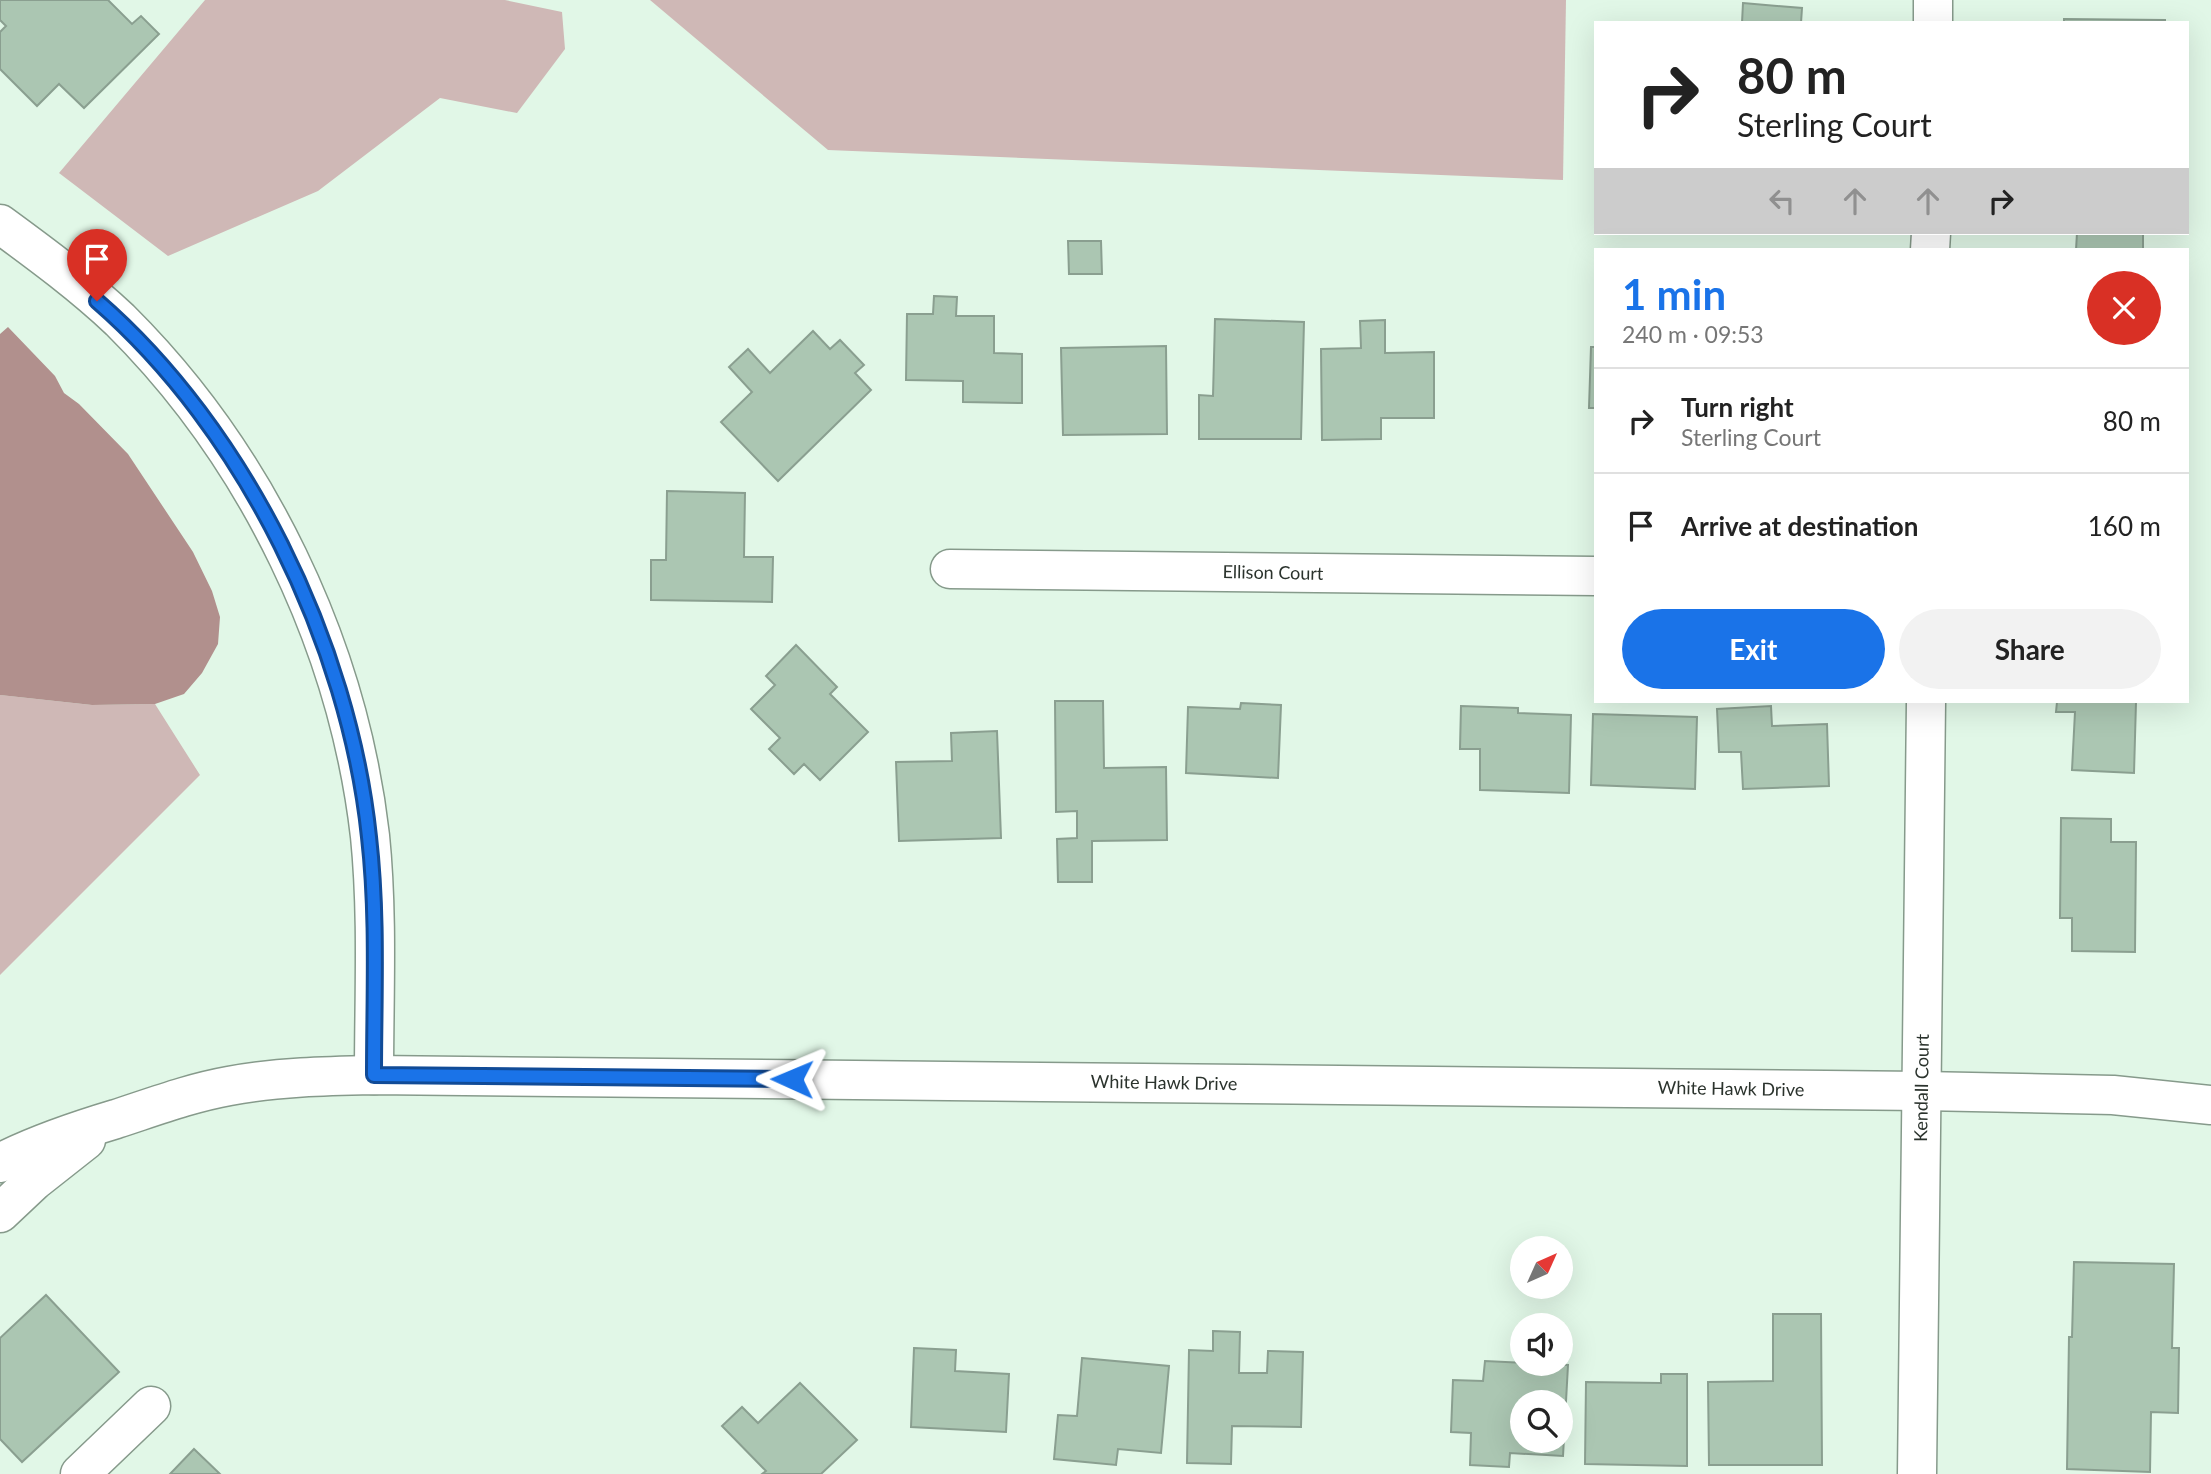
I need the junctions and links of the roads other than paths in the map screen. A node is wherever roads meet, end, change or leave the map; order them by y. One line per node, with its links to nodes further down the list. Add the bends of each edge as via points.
1 (1933, 0): 2 (street)
2 (1933, 21)
3 (0, 224): 7 (street, via 118,319 157,359 240,469 287,555 333,666 356,755 374,906)
4 (950, 569): 5 (street, Ellison Court)
5 (1594, 576)
6 (1926, 703): 8 (street, Kendall Court)
7 (374, 1075): 8 (street, White Hawk Drive); 10 (street, White Hawk Drive, via 298,1077 230,1086)
8 (1922, 1091): 9 (street, White Hawk Drive, via 2113,1095); 15 (street, Kendall Court)
9 (2211, 1105)
10 (122, 1117): 11 (street, White Hawk Drive); 12 (street, White Hawk Drive, via 75,1147)
11 (0, 1163)
12 (0, 1213)
13 (151, 1406): 14 (street)
14 (80, 1474)
15 (1917, 1474)

